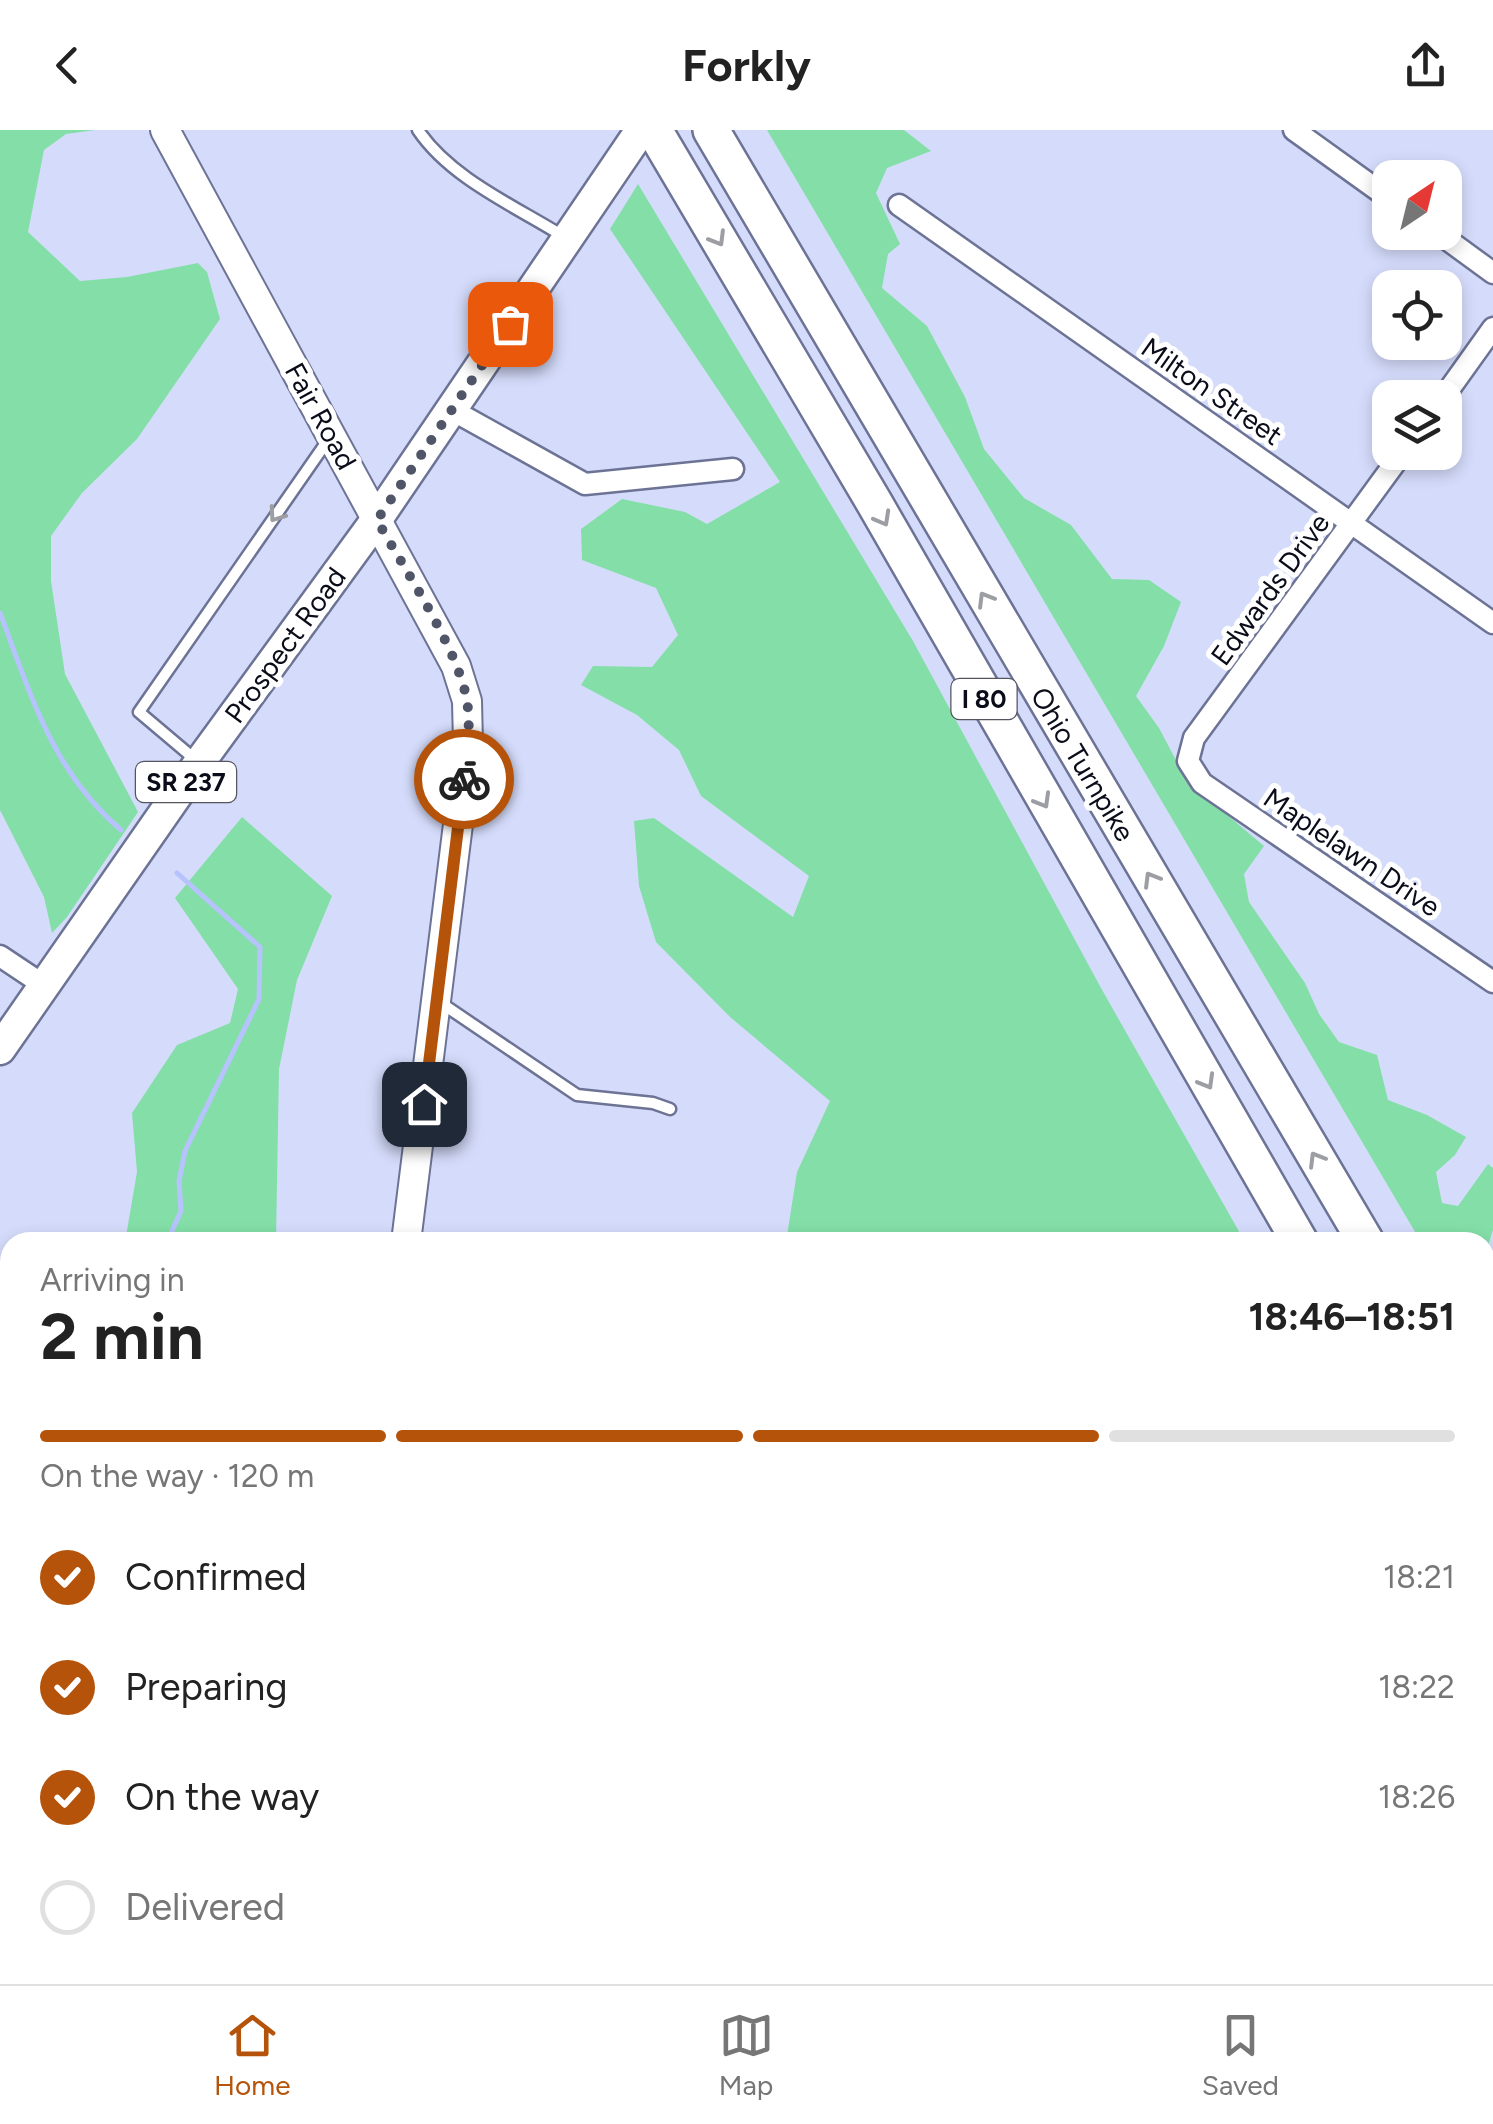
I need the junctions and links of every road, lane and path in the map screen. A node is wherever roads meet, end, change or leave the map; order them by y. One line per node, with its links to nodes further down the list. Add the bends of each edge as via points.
1 (166, 130): 15 (street, Fair Road)
2 (418, 130): 9 (lane, via 453,166)
3 (640, 130): 9 (main road, Prospect Road / SR 237)
4 (654, 130): 30 (highway, Ohio Turnpike / I 80, one-way to 30)
5 (711, 130): 31 (highway, Ohio Turnpike / I 80, one-way to 5)
6 (1298, 131): 7 (street)
7 (1372, 186)
8 (899, 205): 19 (street, Milton Street)
9 (567, 238): 14 (main road, Prospect Road / SR 237)
10 (1462, 250): 11 (street)
11 (1493, 273)
12 (1493, 328): 13 (street)
13 (1456, 380)
14 (452, 410): 16 (street, via 585,484); 18 (main road, Prospect Road / SR 237)
15 (331, 434): 18 (street, Fair Road); 22 (lane, one-way to 22, via 139,712)
16 (733, 469)
17 (1390, 470): 19 (street, Edwards Drive)
18 (377, 520): 22 (main road, Prospect Road / SR 237); 26 (street, Fair Road, via 456,666 466,701 468,744)
19 (1352, 523): 20 (street, Milton Street); 21 (street, Edwards Drive, via 1194,738)
20 (1493, 622)
21 (1188, 761): 24 (street, Maplelawn Drive, via 1202,783)
22 (199, 763): 25 (main road, Prospect Road / SR 237)
23 (0, 956): 25 (street)
24 (1493, 982)
25 (46, 986): 27 (main road, Prospect Road / SR 237)
26 (436, 999): 28 (lane, via 577,1095); 29 (street, Fair Road)
27 (0, 1049)
28 (670, 1109)
29 (407, 1232)
30 (1294, 1232)
31 (1360, 1232)

